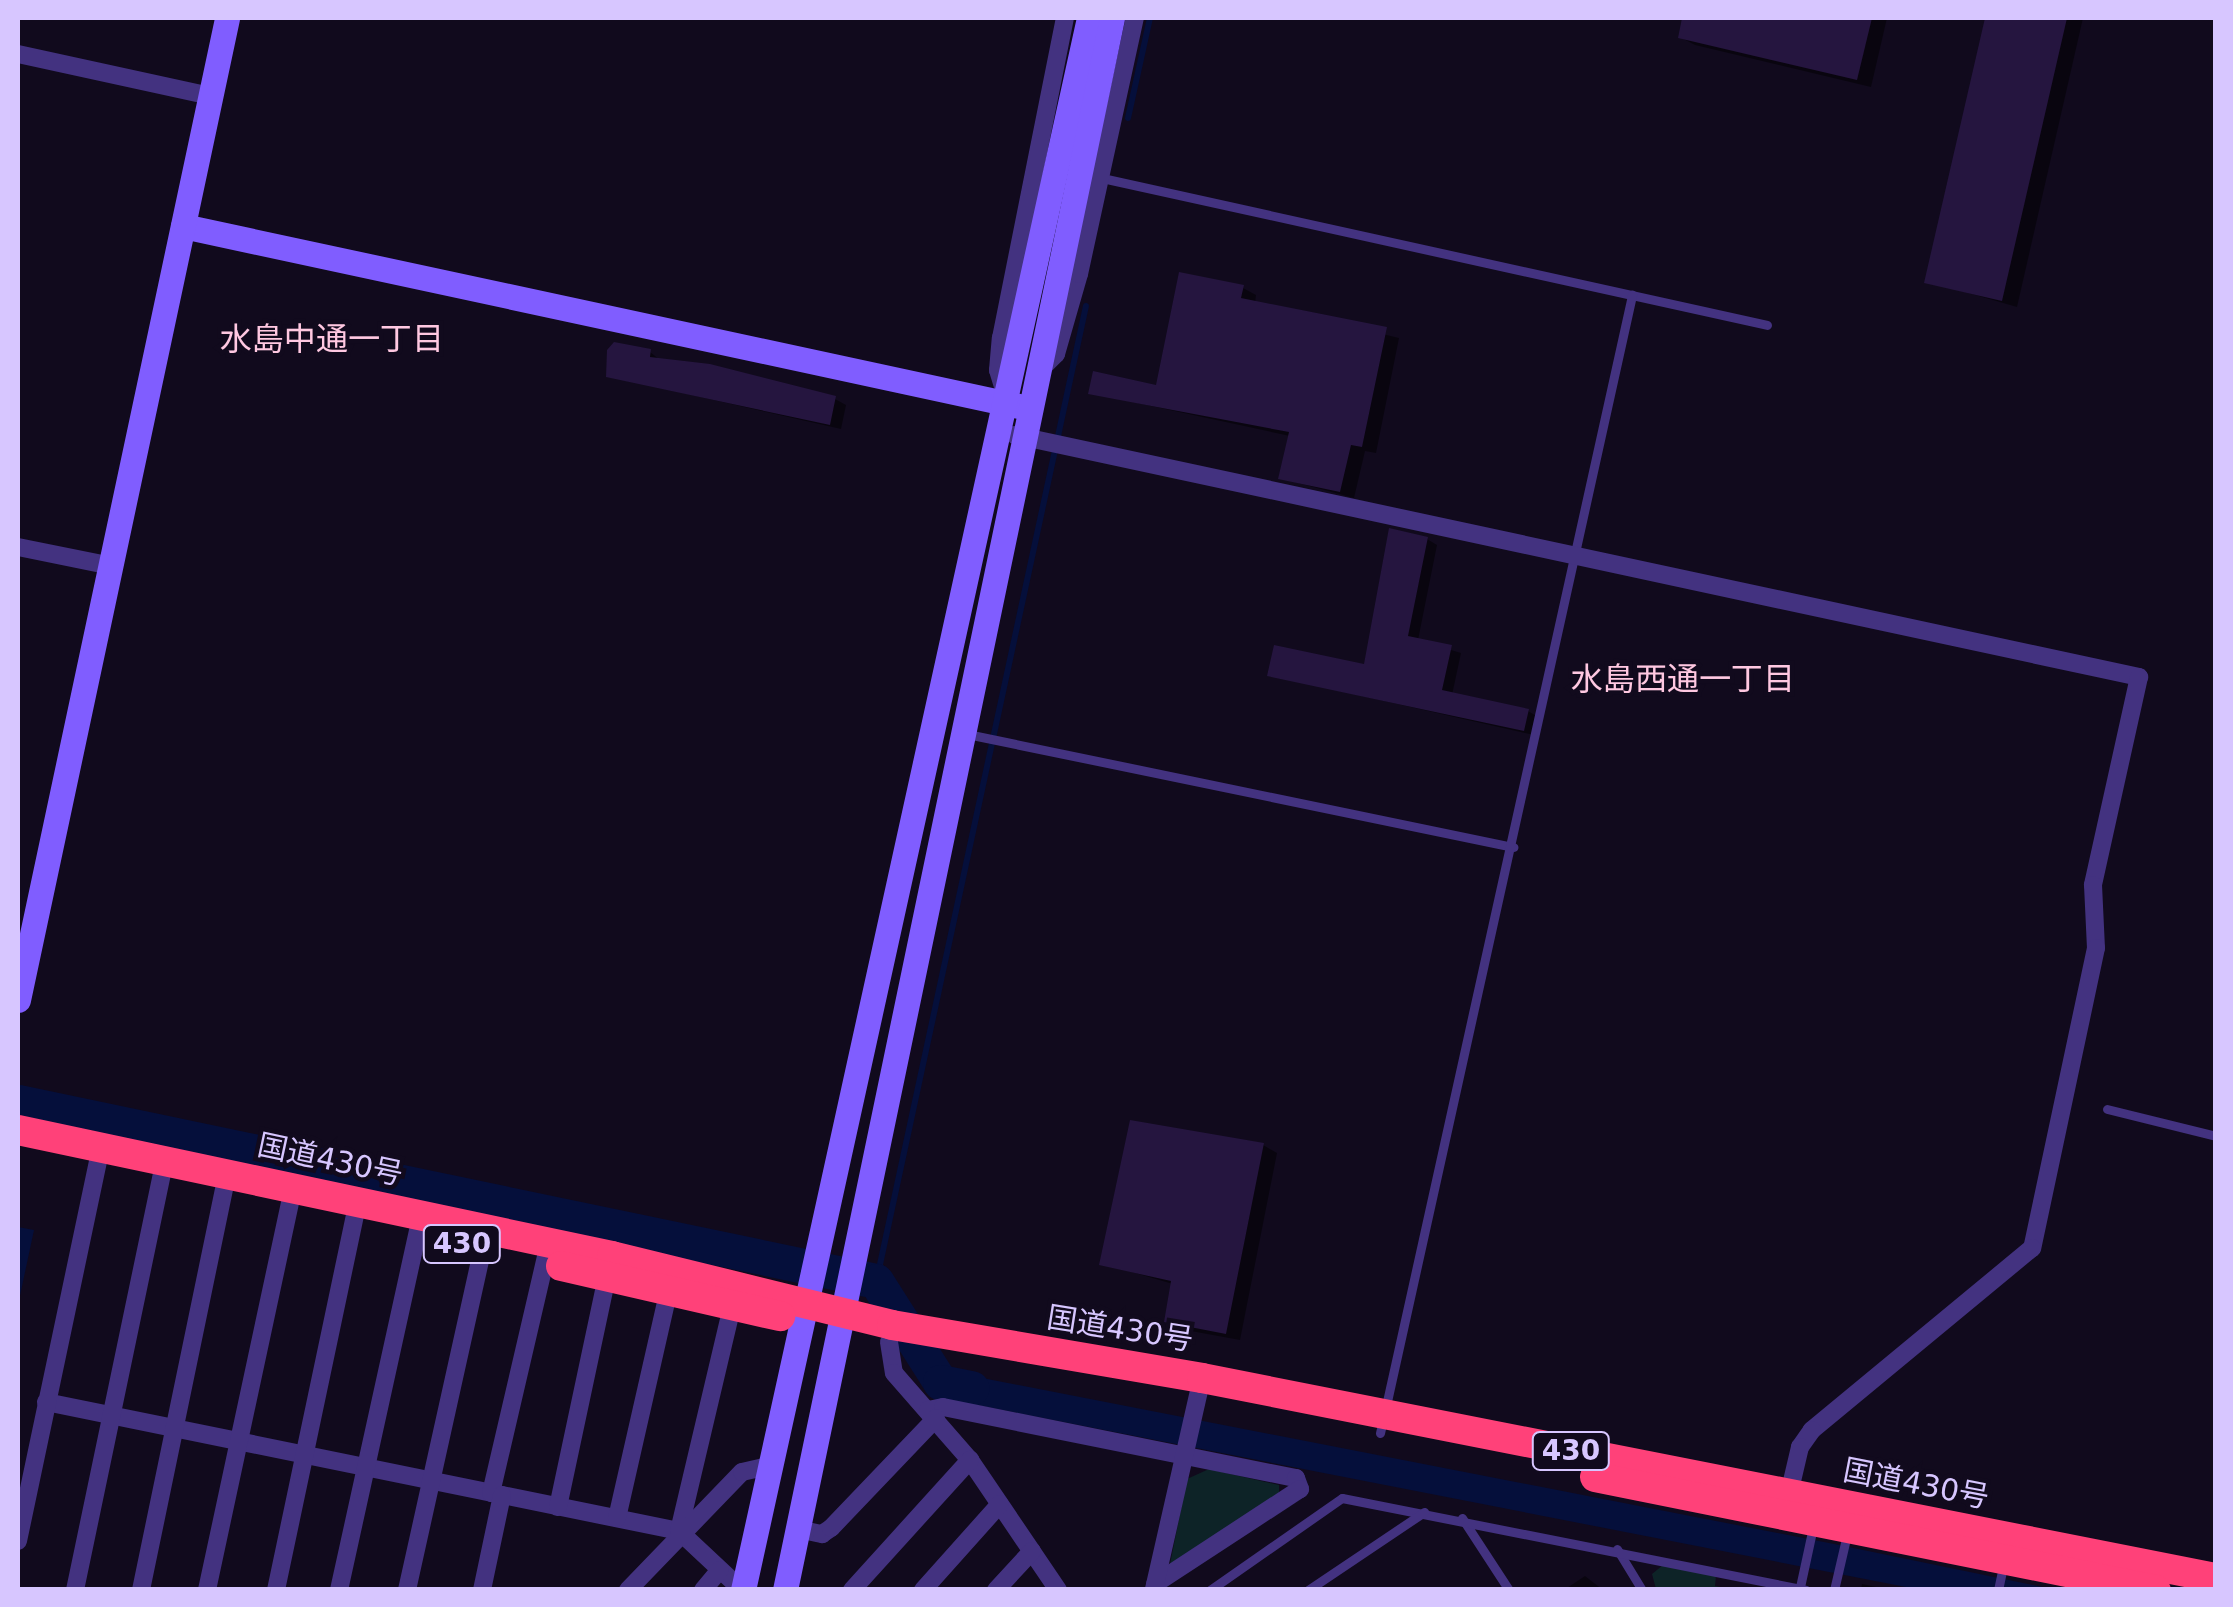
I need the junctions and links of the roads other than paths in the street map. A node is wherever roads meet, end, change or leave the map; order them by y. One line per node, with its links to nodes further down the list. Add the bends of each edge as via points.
1 (227, 18): 7 (street)
2 (1065, 18): 14 (street, via 1000,338)
3 (1090, 18): 8 (street)
4 (1112, 18): 8 (street)
5 (1136, 18): 9 (street)
6 (18, 54): 7 (street)
7 (210, 96): 10 (street)
8 (1083, 99): 13 (street); 14 (street)
9 (1102, 178): 11 (lane); 13 (street, via 1056,354)
10 (183, 226): 14 (street); 20 (street)
11 (1632, 294): 12 (lane); 19 (lane)
12 (1768, 324)
13 (1037, 373): 15 (street)
14 (1004, 398): 15 (street); 16 (street)
15 (1029, 408): 17 (street)
16 (996, 430): 17 (street); 38 (street)
17 (1022, 437): 19 (street); 21 (street)
18 (18, 546): 20 (street)
19 (1576, 555): 22 (lane); 59 (street, via 2139,677 2093,885 2096,948 2032,1248 1812,1430 1800,1447)
20 (111, 566): 23 (street)
21 (985, 737): 22 (lane); 40 (street)
22 (1512, 848): 46 (lane)
23 (18, 1000)
24 (2107, 1109): 26 (lane)
25 (18, 1130): 28 (highway, 国道430号 / 430)
26 (2216, 1136)
27 (18, 1150): 28 (highway, 国道430号 / 430)
28 (98, 1156): 29 (highway, 国道430号 / 430); 43 (street)
29 (164, 1170): 30 (highway, 国道430号 / 430); 45 (street)
30 (226, 1184): 31 (highway, 国道430号 / 430); 47 (street)
31 (290, 1198): 32 (highway, 国道430号 / 430); 48 (street)
32 (356, 1212): 33 (highway, 国道430号 / 430); 50 (street)
33 (419, 1225): 34 (highway, 国道430号 / 430); 52 (street)
34 (485, 1239): 35 (highway, 国道430号 / 430); 54 (street)
35 (547, 1253): 36 (highway, 国道430号 / 430); 55 (street)
36 (610, 1266): 37 (highway, 国道430号 / 430); 57 (street)
37 (671, 1281): 39 (highway, 国道430号 / 430); 60 (street)
38 (809, 1286): 39 (highway, 国道430号 / 430); 40 (highway, 国道430号 / 430); 53 (street)
39 (734, 1295): 63 (street)
40 (842, 1321): 41 (highway, 国道430号 / 430); 62 (street)
41 (910, 1339): 42 (highway, 国道430号 / 430); 44 (street, via 894,1373)
42 (1197, 1398): 46 (highway, 国道430号 / 430); 49 (street)
43 (46, 1402): 45 (street); 65 (street)
44 (932, 1414): 49 (street, via 943,1407); 51 (street); 62 (street, via 832,1528 822,1534)
45 (111, 1415): 47 (street); 73 (street)
46 (1383, 1424): 59 (highway, 国道430号 / 430)
47 (175, 1428): 48 (street); 74 (street)
48 (237, 1441): 50 (street); 75 (street)
49 (1185, 1451): 71 (street); 71 (street, via 1296,1478 1300,1489)
50 (303, 1454): 52 (street); 76 (street)
51 (970, 1460): 56 (street); 84 (street)
52 (364, 1466): 54 (street); 77 (street)
53 (769, 1466): 63 (street, via 742,1472); 82 (street)
54 (430, 1480): 55 (street); 78 (street)
55 (496, 1494): 57 (street); 79 (street)
56 (1000, 1504): 67 (street); 85 (street)
57 (558, 1506): 60 (street)
58 (1424, 1512): 61 (lane); 88 (lane, via 1342,1498); 89 (lane)
59 (1808, 1514): 64 (highway, 国道430号 / 430); 70 (highway, 国道430号 / 430); 72 (lane)
60 (617, 1518): 63 (street)
61 (1462, 1518): 66 (lane); 90 (lane)
62 (798, 1529): 83 (street)
63 (679, 1532): 68 (street); 80 (street)
64 (1846, 1537): 69 (highway, 国道430号 / 430); 92 (lane)
65 (18, 1542)
66 (1618, 1550): 72 (lane); 91 (lane)
67 (1032, 1551): 86 (street); 87 (street)
68 (720, 1570): 81 (street); 82 (street)
69 (2001, 1575): 93 (highway, 国道430号 / 430)
70 (2216, 1578)
71 (1154, 1587)
72 (1803, 1588)
73 (75, 1590)
74 (140, 1590)
75 (207, 1590)
76 (276, 1590)
77 (339, 1590)
78 (407, 1590)
79 (482, 1590)
80 (628, 1590)
81 (704, 1590)
82 (742, 1590)
83 (784, 1590)
84 (852, 1590)
85 (924, 1590)
86 (996, 1590)
87 (1058, 1590)
88 (1210, 1590)
89 (1308, 1590)
90 (1509, 1590)
91 (1642, 1590)
92 (1834, 1590)
93 (2156, 1590)

